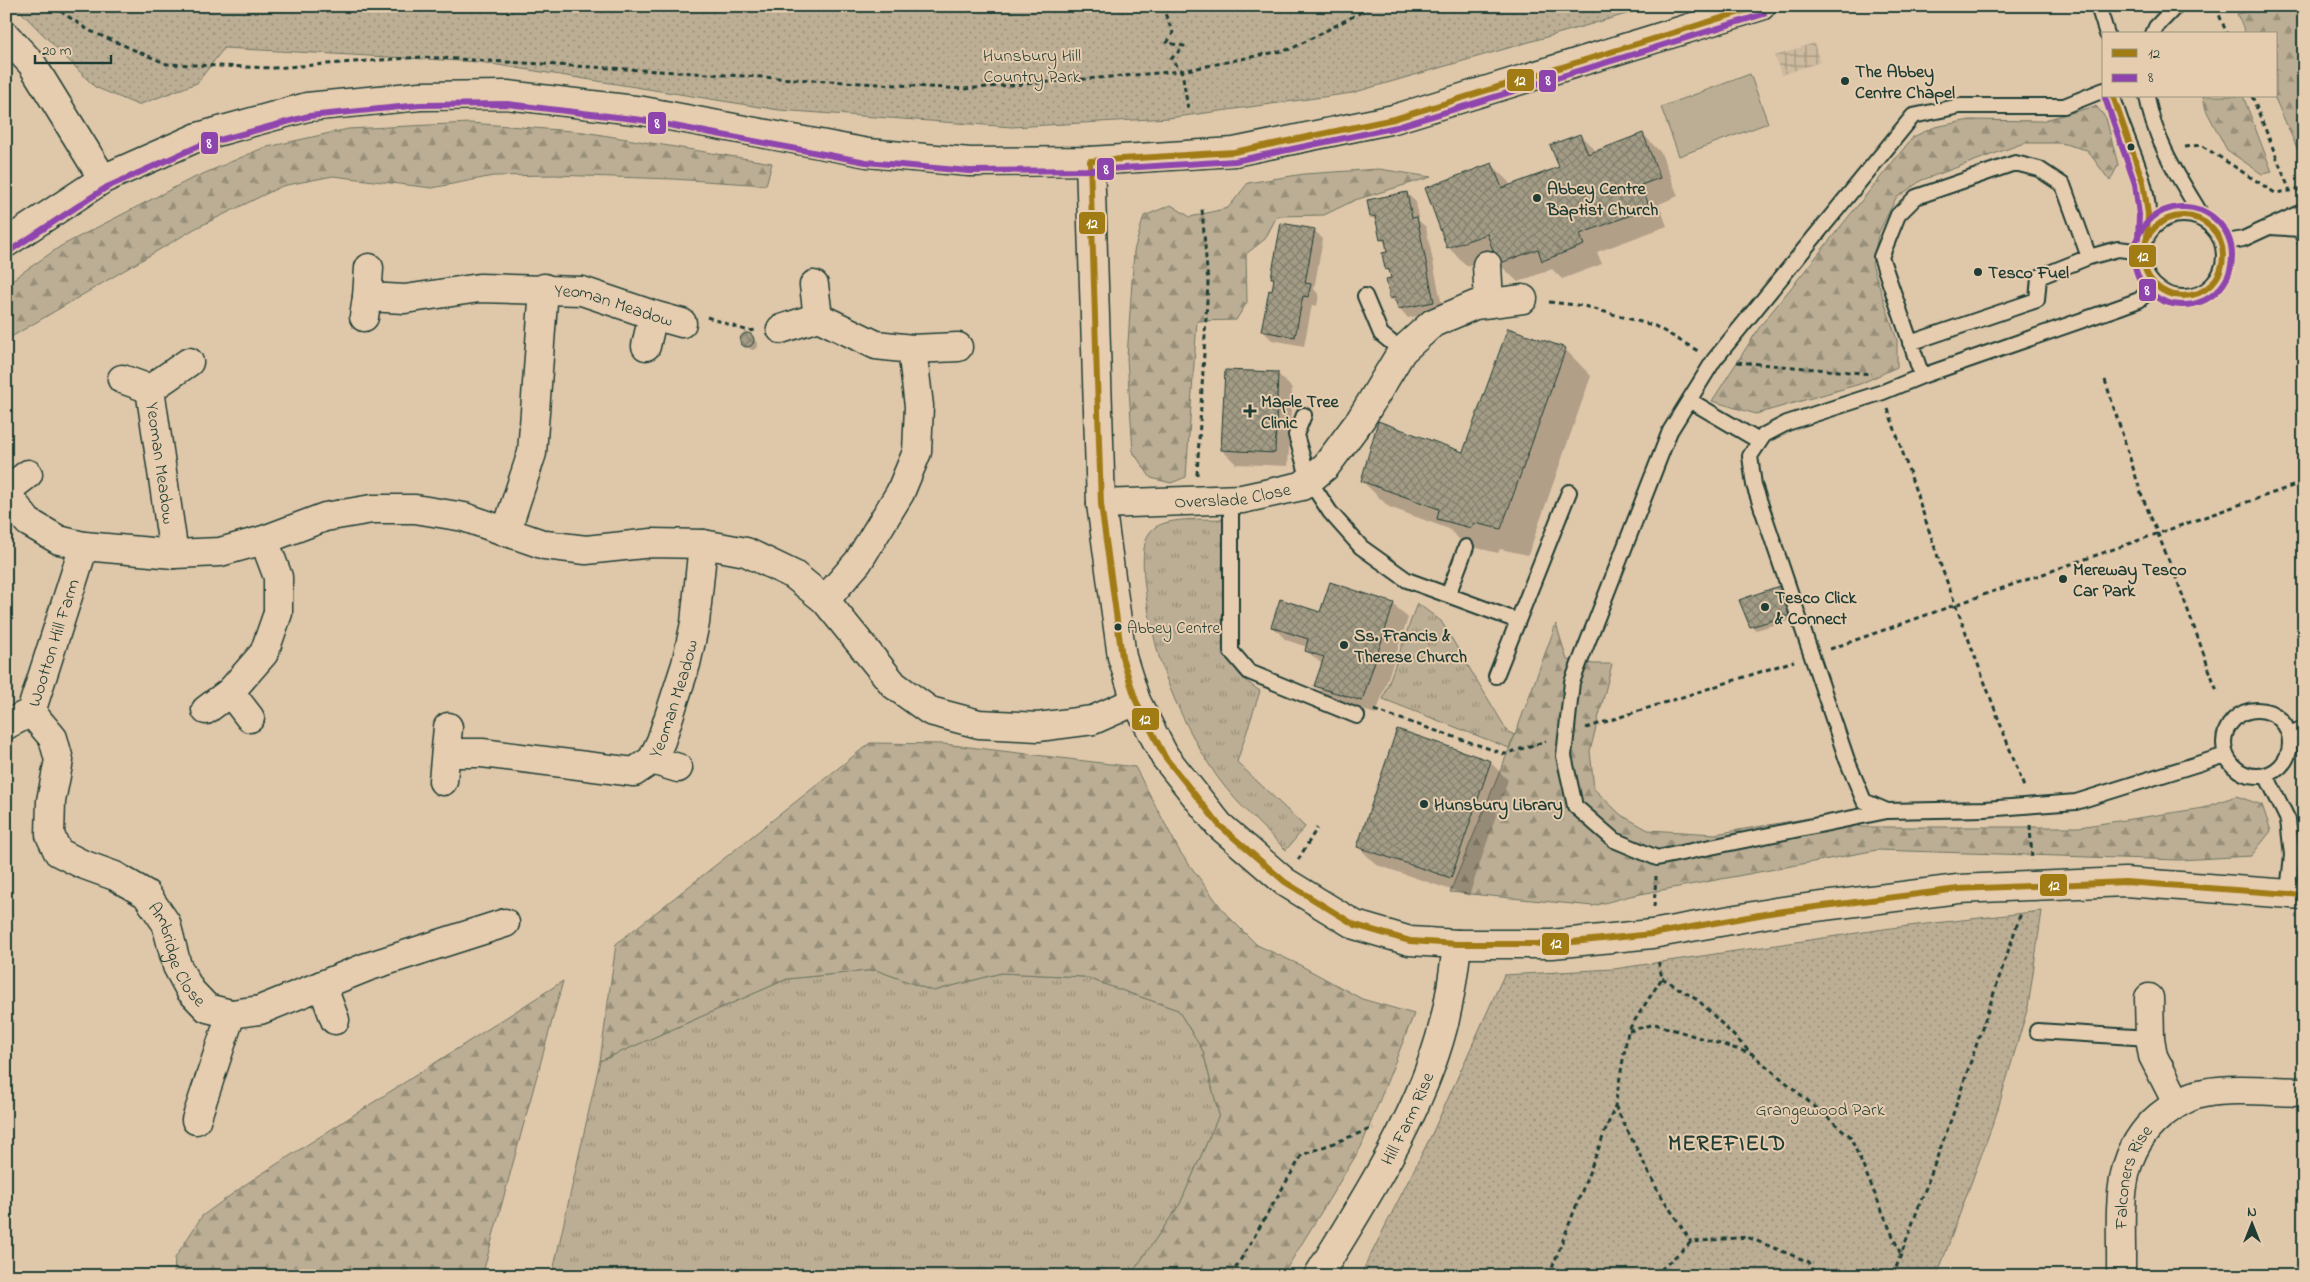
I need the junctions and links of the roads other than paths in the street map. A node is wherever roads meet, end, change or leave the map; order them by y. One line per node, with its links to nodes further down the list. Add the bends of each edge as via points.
1 (1762, 6): 10 (street, via 1394,119 1234,152)
2 (2098, 6): 4 (lane)
3 (2176, 6): 5 (lane)
4 (2106, 32)
5 (2154, 32)
6 (6, 36): 11 (street, via 32,64)
7 (2102, 91): 41 (lane, via 2064,106 1960,106 1913,116 1714,360)
8 (2114, 98): 18 (lane, via 2141,178 2148,210)
9 (2147, 98): 13 (lane, via 2164,151)
10 (1090, 161): 11 (street, via 970,162 868,153 643,111 507,95 420,96 307,107 198,137); 49 (street)
11 (102, 179): 16 (street)
12 (2304, 211): 14 (lane)
13 (2205, 221): 17 (lane); 18 (lane, via 2194,217 2172,217 2153,229)
14 (2269, 227): 15 (lane, via 2300,229); 17 (lane, via 2243,239)
15 (2304, 238)
16 (6, 243)
17 (2222, 243): 23 (lane, via 2222,270 2205,290 2193,296 2179,297)
18 (2145, 245): 19 (lane); 23 (lane, via 2144,264)
19 (2089, 257): 32 (lane, via 2039,277 2037,300); 32 (lane, via 2063,185 2039,168 2015,163 1916,197 1898,215 1881,257)
20 (1486, 265): 27 (street)
21 (370, 268): 24 (street, Yeoman Meadow, via 366,307 479,288)
22 (814, 285): 29 (street)
23 (2155, 286): 38 (lane, via 2139,300)
24 (544, 288): 28 (street, Yeoman Meadow, via 582,291); 50 (street, Yeoman Meadow, via 532,453)
25 (1365, 296): 36 (lane, via 1381,334)
26 (1523, 299): 27 (street, Overslade Close)
27 (1489, 303): 36 (street, Overslade Close, via 1475,305 1433,323)
28 (653, 315): 30 (street, Yeoman Meadow); 33 (street)
29 (818, 317): 31 (street); 35 (street, via 876,345)
30 (682, 323)
31 (781, 329)
32 (1910, 343): 38 (lane)
33 (646, 346)
34 (958, 347): 35 (street)
35 (912, 349): 57 (street, via 919,406 917,452 900,493 858,562)
36 (1402, 351): 45 (street, Overslade Close, via 1361,419 1326,466)
37 (189, 362): 40 (street, Yeoman Meadow)
38 (1922, 376): 43 (lane, via 1787,424 1764,435)
39 (122, 379): 40 (street)
40 (150, 389): 55 (street, Yeoman Meadow)
41 (1689, 400): 43 (lane); 74 (lane, via 1670,431 1572,682 1564,756 1575,806 1614,840 1657,858)
42 (1304, 414): 45 (lane, via 1296,435)
43 (1760, 441): 74 (lane, via 1750,456 1754,485 1847,760 1864,801)
44 (28, 474): 46 (street)
45 (1309, 480): 48 (street, Overslade Close, via 1302,486); 56 (lane, via 1330,512 1361,547 1406,580)
46 (6, 492): 53 (street, via 28,522 59,540)
47 (1569, 492): 58 (lane)
48 (1231, 499): 49 (street, Overslade Close); 64 (lane, via 1231,651 1249,672)
49 (1101, 504): 61 (street, via 1122,657)
50 (506, 532): 51 (street, via 464,517 415,509 372,509 325,517); 52 (street, via 545,545 586,550 652,543)
51 (264, 540): 55 (street, via 220,552); 60 (street, via 278,577 278,613 264,653)
52 (703, 544): 57 (street, via 746,552 794,575); 70 (street, Yeoman Meadow, via 695,624 686,664)
53 (84, 546): 55 (street); 63 (street, Wootton Hill Farm)
54 (1466, 547): 56 (lane)
55 (174, 554)
56 (1448, 595): 58 (lane)
57 (825, 600): 61 (street, via 894,685 930,711 979,724 1038,727 1093,720)
58 (1518, 620): 59 (lane)
59 (1496, 676)
60 (230, 692): 62 (street); 65 (street)
61 (1136, 701): 77 (street, via 1165,757 1218,825 1285,882 1355,925 1410,941)
62 (206, 710)
63 (31, 712): 66 (street, Wootton Hill Farm); 80 (street, Ambridge Close, via 53,738 59,760 51,801 50,835 58,852 115,876 146,894 166,923 176,966 190,990 207,1008)
64 (1357, 716)
65 (250, 718)
66 (6, 725)
67 (2304, 728): 68 (lane)
68 (2290, 734): 69 (lane, via 2277,716 2268,711 2246,711 2230,724 2224,744); 72 (lane, via 2291,744 2286,759 2276,771)
69 (2226, 755): 72 (lane, via 2238,770 2256,776); 74 (lane, via 2076,802 1985,810)
70 (652, 760): 71 (street); 73 (street, Yeoman Meadow, via 634,772 482,753 447,740)
71 (678, 768)
72 (2266, 775): 75 (lane, via 2288,820)
73 (443, 780)
74 (1887, 811)
75 (2296, 894): 77 (street, via 2125,882 1958,889 1776,912 1652,934 1552,944)
76 (505, 923): 78 (street, Ambridge Close, via 367,966)
77 (1457, 944): 88 (street, Hill Farm Rise, via 1442,1028 1425,1078 1396,1141)
78 (322, 985): 80 (street, Ambridge Close, via 260,1010); 81 (street)
79 (2149, 998): 83 (street)
80 (231, 1014): 86 (street)
81 (335, 1020)
82 (2037, 1031): 83 (lane)
83 (2150, 1038): 85 (street, via 2153,1056)
84 (2304, 1092): 85 (street, Falconers Rise, via 2204,1093)
85 (2178, 1103): 87 (street, Falconers Rise, via 2152,1123 2138,1139 2127,1164 2122,1184)
86 (196, 1120)
87 (2121, 1269)
88 (1318, 1276)

